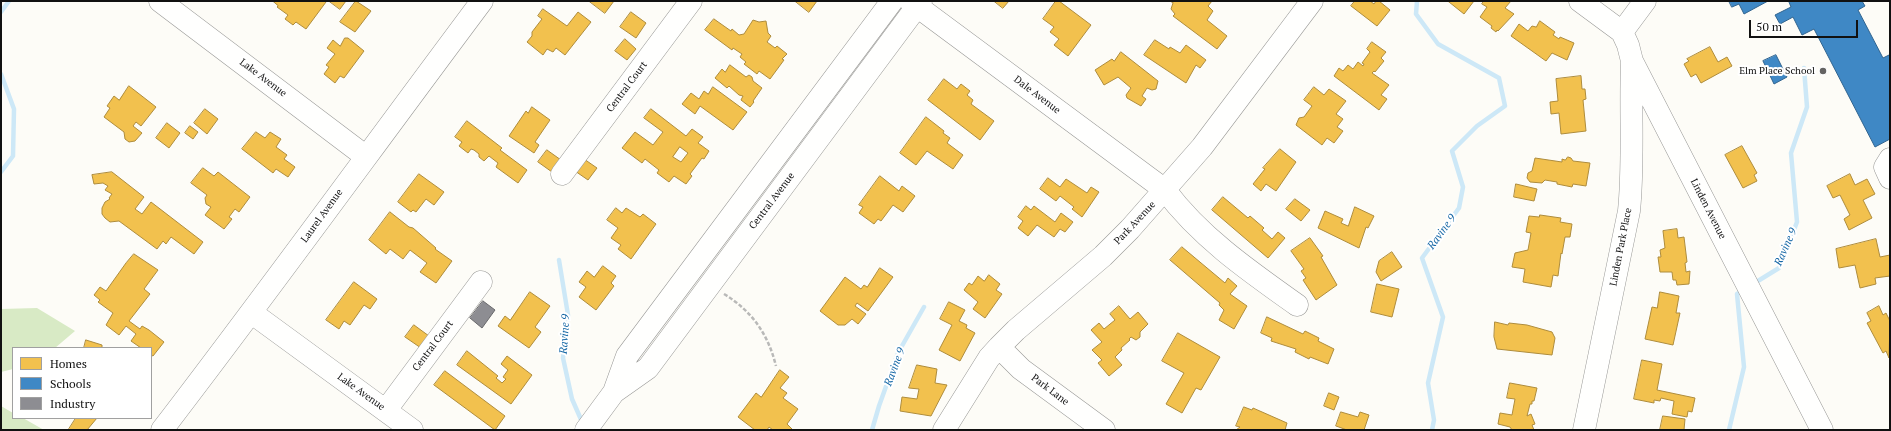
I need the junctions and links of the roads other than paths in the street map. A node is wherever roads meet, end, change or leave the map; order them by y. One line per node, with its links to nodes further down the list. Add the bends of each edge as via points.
1 (160, 1): 11 (street, Lake Avenue)
2 (482, 1): 11 (street, Laurel Avenue)
3 (691, 1): 14 (street, Central Court)
4 (892, 1): 13 (street, Central Avenue)
5 (1312, 1): 17 (street, Park Avenue, via 1202,147)
6 (1580, 1): 9 (street)
7 (1645, 1): 9 (street)
8 (916, 3): 16 (street, Central Avenue); 17 (street, Dale Avenue)
9 (1622, 32): 10 (street, Linden Avenue)
10 (1632, 61): 29 (street, Linden Park Place, via 1632,178 1629,211); 30 (street, Linden Avenue)
11 (365, 156): 20 (street, Laurel Avenue)
12 (1890, 159): 15 (street, via 1885,167)
13 (768, 167): 16 (street); 22 (street, Central Avenue, via 627,356)
14 (562, 174)
15 (1890, 178)
16 (785, 183): 22 (street, Central Avenue, via 648,368)
17 (1165, 190): 19 (street, Dale Avenue, via 1177,206 1216,243 1250,272); 21 (street, Park Avenue, via 1103,256)
18 (481, 282): 23 (street, Central Court)
19 (1297, 305)
20 (252, 313): 23 (street, Lake Avenue); 24 (street, Laurel Avenue)
21 (999, 347): 27 (street, Park Avenue, via 989,358); 28 (street, Park Lane, via 1021,369)
22 (614, 392): 26 (street, Central Avenue)
23 (386, 410): 25 (street, Lake Avenue)
24 (162, 430)
25 (412, 430)
26 (586, 430)
27 (944, 430)
28 (1104, 430)
29 (1584, 430)
30 (1822, 430)

